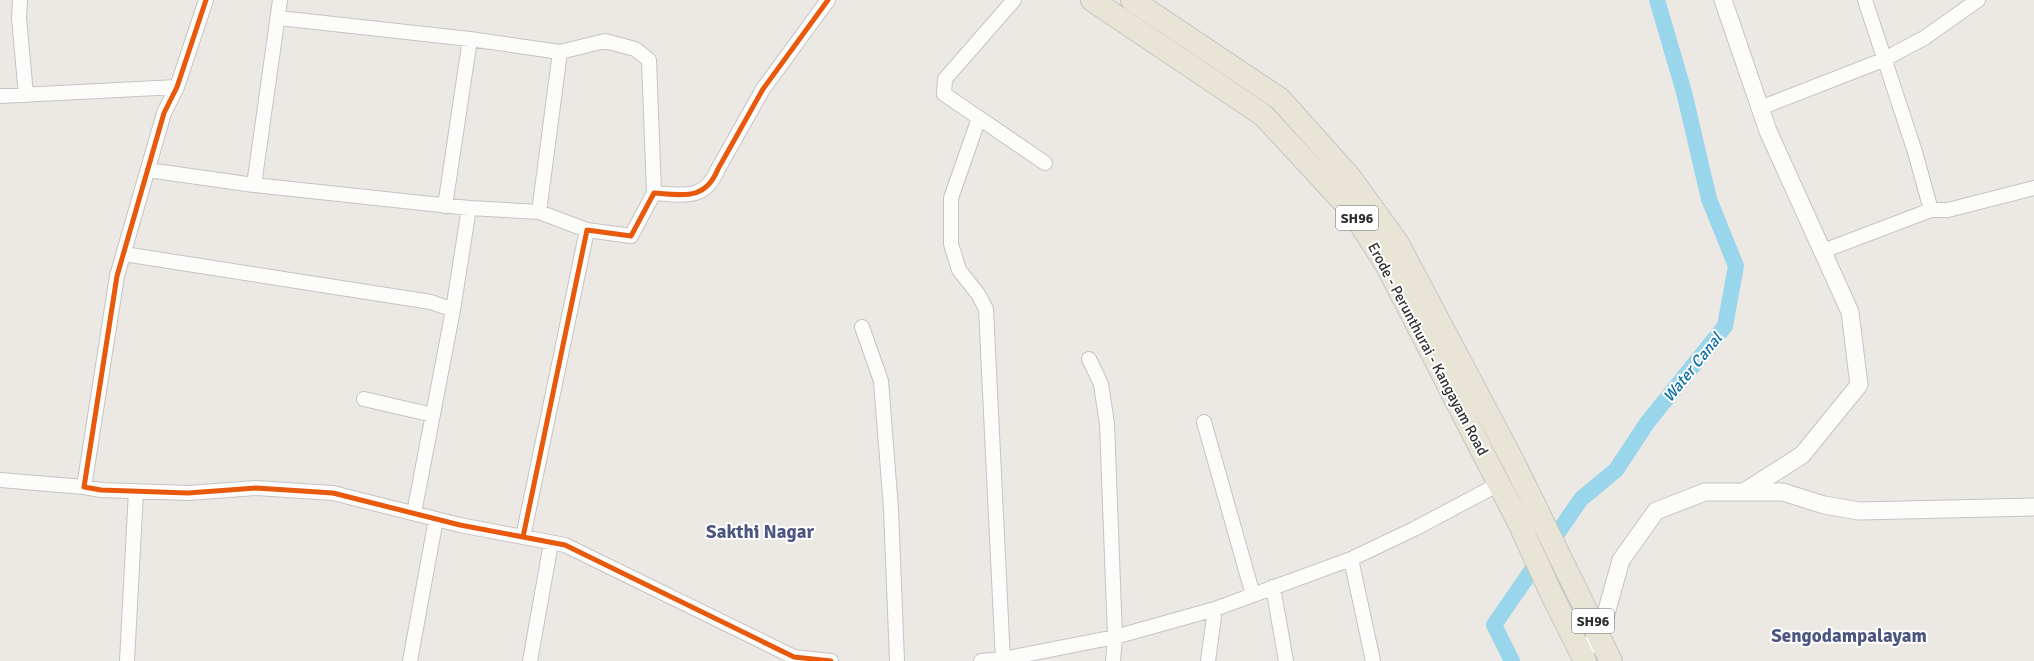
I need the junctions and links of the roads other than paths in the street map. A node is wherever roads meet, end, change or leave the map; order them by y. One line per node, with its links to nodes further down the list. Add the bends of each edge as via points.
1 (20, 0): 16 (street, via 19,18)
2 (206, 0): 15 (street)
3 (280, 0): 11 (street)
4 (828, 0): 26 (street, via 763,89 713,182 702,191 688,196)
5 (1014, 0): 19 (street, via 945,79 944,94)
6 (1092, 0): 21 (main road, Erode - Perunthurai - Kangayam Road / SH96, via 1263,115)
7 (1132, 0): 20 (main road, Erode - Perunthurai - Kangayam Road / SH96, via 1280,99)
8 (1723, 0): 18 (street)
9 (1865, 0): 14 (street)
10 (1978, 0): 14 (street, via 1924,38)
11 (279, 18): 12 (street); 24 (street)
12 (470, 38): 13 (street); 27 (street)
13 (560, 52): 26 (street, via 605,41 635,49 649,60); 30 (street)
14 (1883, 60): 18 (street); 29 (street, via 1915,152)
15 (177, 87): 16 (street); 23 (street, via 164,113)
16 (26, 95): 17 (street)
17 (0, 96)
18 (1760, 108): 32 (street)
19 (979, 118): 22 (street); 58 (street, via 951,198 951,244 959,270 986,309)
20 (1297, 118): 21 (main road); 54 (main road, Erode - Perunthurai - Kangayam Road / SH96, via 1348,176 1397,242)
21 (1281, 133): 41 (main road, Erode - Perunthurai - Kangayam Road / SH96, via 1352,211 1383,260)
22 (1045, 163)
23 (148, 170): 24 (street); 33 (street)
24 (254, 185): 27 (street)
25 (2034, 188): 29 (street, via 1948,210)
26 (654, 193): 31 (street, via 631,236)
27 (445, 206): 28 (street)
28 (469, 208): 30 (street); 34 (street)
29 (1930, 210): 32 (street)
30 (539, 212): 31 (street)
31 (587, 230): 48 (street)
32 (1823, 251): 44 (street, via 1850,312 1859,385 1802,456)
33 (124, 254): 34 (street, via 431,302); 42 (street, via 117,276)
34 (453, 310): 38 (street)
35 (862, 327): 63 (street, via 881,381 891,509)
36 (1089, 360): 55 (street, via 1101,384 1107,424)
37 (364, 399): 38 (street)
38 (433, 415): 46 (street)
39 (1204, 422): 52 (street)
40 (0, 480): 42 (street)
41 (1499, 484): 50 (street); 56 (main road, Erode - Perunthurai - Kangayam Road / SH96)
42 (84, 487): 43 (street)
43 (136, 491): 46 (street, via 188,493 256,488 333,493); 59 (street)
44 (1744, 492): 45 (street, via 1783,492 1824,505 1859,512); 54 (street, via 1705,492 1656,511 1621,560)
45 (2034, 507)
46 (414, 513): 47 (street)
47 (436, 519): 48 (street); 60 (street)
48 (524, 537): 49 (street)
49 (551, 543): 57 (street, via 565,546); 61 (street)
50 (1351, 559): 51 (street); 68 (street)
51 (1273, 587): 52 (street); 67 (street)
52 (1253, 595): 53 (street)
53 (1215, 609): 55 (street); 66 (street)
54 (1600, 635): 56 (street); 69 (main road, Erode - Perunthurai - Kangayam Road / SH96)
55 (1115, 637): 58 (street); 65 (street)
56 (1584, 657)
57 (794, 659): 62 (street)
58 (1003, 660): 64 (street)
59 (127, 661)
60 (410, 661)
61 (530, 661)
62 (831, 661)
63 (897, 661)
64 (981, 661)
65 (1113, 661)
66 (1208, 661)
67 (1286, 661)
68 (1373, 661)
69 (1611, 661)

